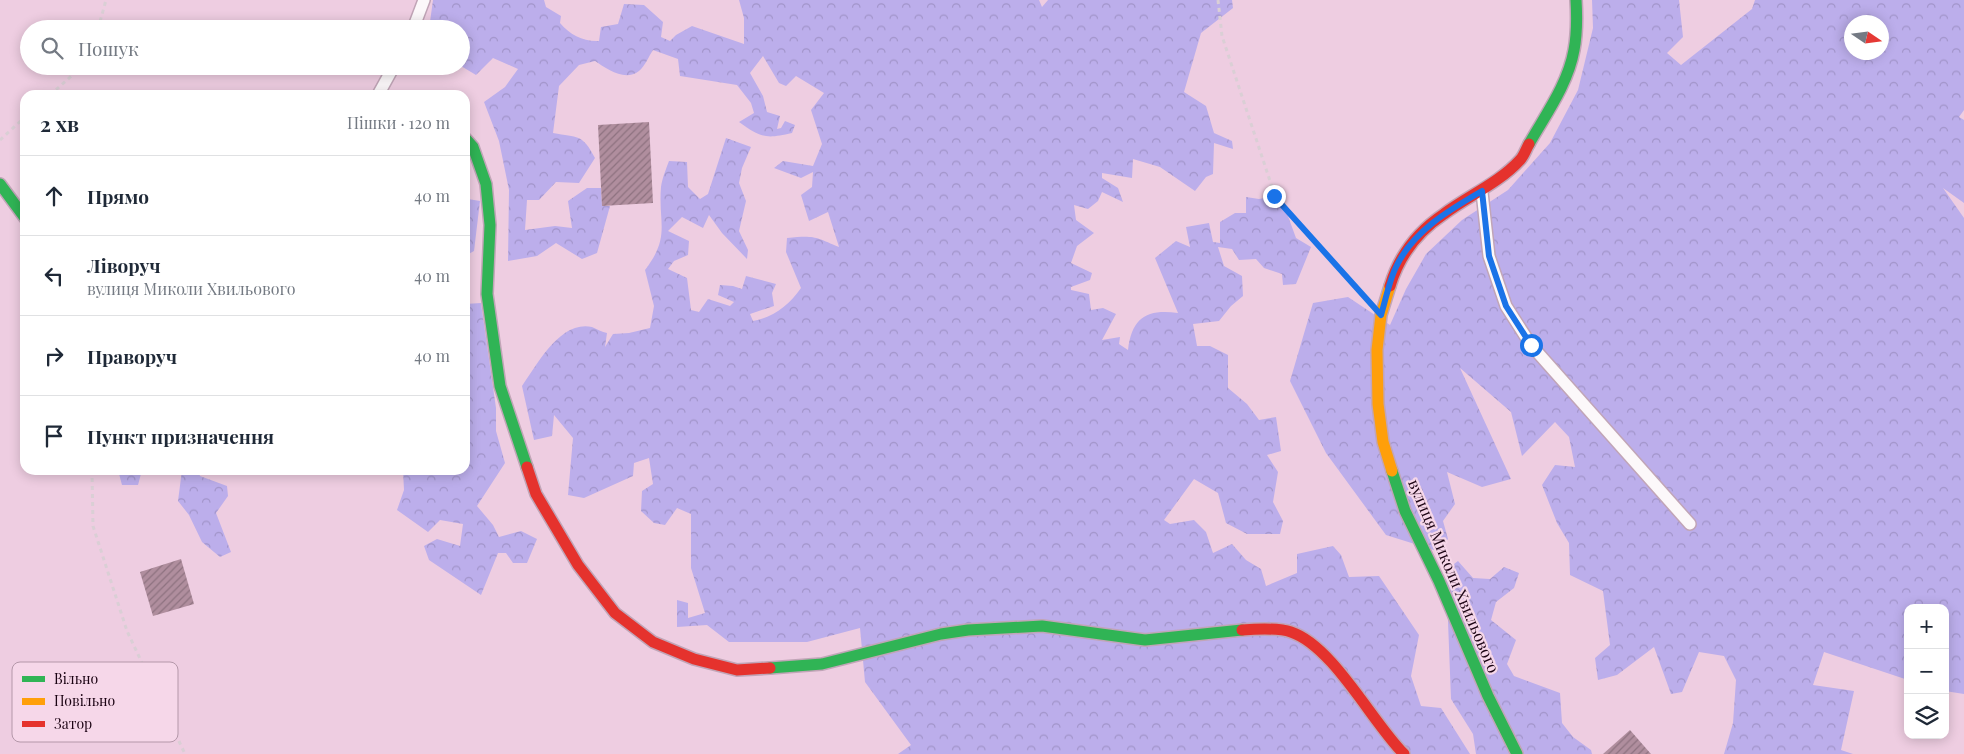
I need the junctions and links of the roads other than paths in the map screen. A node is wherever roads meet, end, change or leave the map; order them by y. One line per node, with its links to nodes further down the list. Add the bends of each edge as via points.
1 (424, 0): 3 (lane)
2 (1576, 0): 8 (street, вулиця Миколи Хвильового, via 1574,51 1559,93 1520,160)
3 (416, 20)
4 (389, 75): 5 (lane)
5 (381, 90)
6 (470, 143): 11 (street, via 486,184 490,225 486,294 500,386 536,494 578,565 615,612 653,642 694,660 737,670 822,664 968,630 1042,626 1145,640 1255,630 1291,632 1317,646)
7 (0, 184): 9 (street)
8 (1482, 191): 10 (lane, via 1489,256 1506,306 1526,338 1587,411); 12 (street, вулиця Миколи Хвильового, via 1443,214 1414,240 1396,266 1381,315 1377,350 1378,404 1383,442 1405,511)
9 (20, 211)
10 (1690, 524)
11 (1404, 754)
12 (1517, 754)

